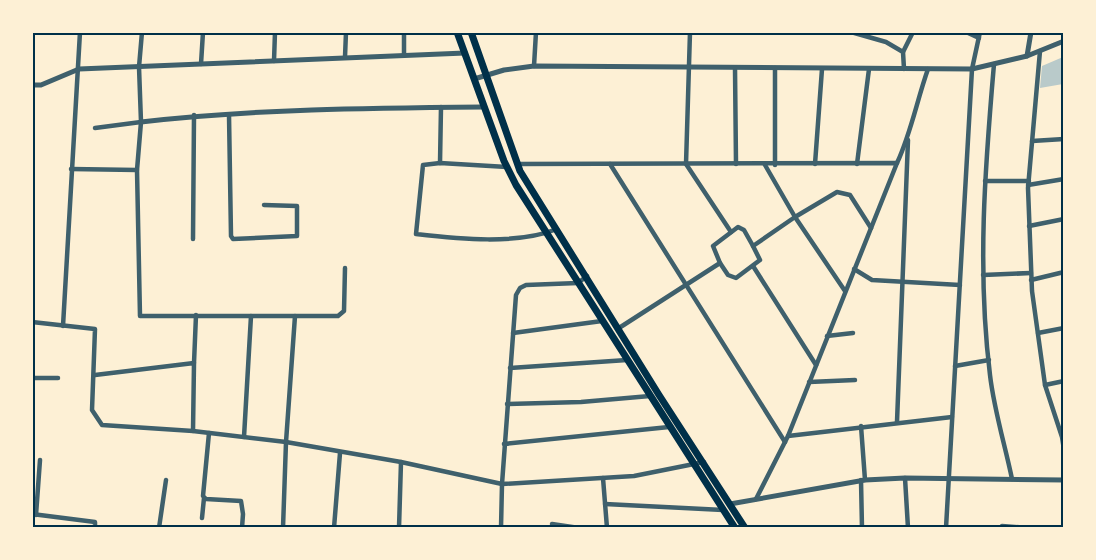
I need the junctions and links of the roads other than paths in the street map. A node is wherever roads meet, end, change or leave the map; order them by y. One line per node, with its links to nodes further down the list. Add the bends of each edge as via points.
1 (80, 32): 31 (street)
2 (142, 32): 27 (street)
3 (203, 32): 24 (street)
4 (275, 32): 23 (street)
5 (346, 32): 22 (street)
6 (404, 32): 20 (street)
7 (457, 32): 19 (main road)
8 (471, 32): 37 (main road)
9 (536, 32): 26 (street)
10 (690, 32): 28 (street)
11 (852, 32): 18 (street, via 886,42)
12 (913, 32): 18 (street)
13 (966, 32): 15 (street)
14 (1030, 32): 21 (street)
15 (980, 35): 36 (street)
16 (1064, 41): 17 (street)
17 (1040, 51): 21 (street); 48 (street)
18 (903, 52): 34 (street)
19 (465, 53): 20 (street); 38 (main road)
20 (404, 55): 22 (street)
21 (1027, 56): 25 (street)
22 (345, 57): 23 (street)
23 (274, 61): 24 (street)
24 (201, 64): 27 (street)
25 (994, 64): 36 (street); 63 (street)
26 (534, 66): 28 (street); 37 (street)
27 (139, 67): 31 (street); 44 (street)
28 (688, 68): 29 (street); 53 (street)
29 (735, 68): 30 (street); 54 (street)
30 (775, 68): 32 (street); 58 (street)
31 (79, 69): 39 (street, via 41,85); 60 (street)
32 (822, 69): 33 (street); 55 (street)
33 (869, 69): 34 (street); 56 (street)
34 (904, 69): 35 (street)
35 (928, 69): 36 (street); 47 (street)
36 (972, 69): 86 (street)
37 (486, 74): 38 (street); 51 (main road)
38 (474, 79): 41 (main road)
39 (32, 85)
40 (441, 107): 41 (street); 42 (street); 50 (street)
41 (484, 107): 59 (main road)
42 (228, 115): 43 (street); 65 (street, via 233,239 297,236 297,206)
43 (194, 116): 44 (street); 73 (street)
44 (141, 122): 45 (street); 61 (street)
45 (94, 128)
46 (1064, 139): 48 (street)
47 (908, 140): 49 (street); 85 (street)
48 (1032, 141): 64 (street)
49 (897, 163): 56 (street); 69 (street)
50 (440, 164): 59 (street); 72 (street, via 426,163 421,168 416,234 532,238)
51 (518, 164): 52 (street); 70 (main road)
52 (610, 164): 53 (street); 87 (street)
53 (686, 164): 54 (street); 71 (street)
54 (736, 164): 57 (street)
55 (815, 164): 56 (street); 58 (street)
56 (857, 164)
57 (765, 165): 58 (street); 66 (street)
58 (775, 165)
59 (507, 167): 72 (main road)
60 (71, 170): 61 (street); 94 (street)
61 (137, 170): 89 (street, via 140,316)
62 (1064, 179): 64 (street)
63 (985, 181): 64 (street); 81 (street)
64 (1028, 183): 68 (street)
65 (264, 205)
66 (795, 217): 69 (street, via 837,192 850,195); 74 (street); 88 (street)
67 (1064, 219): 68 (street)
68 (1029, 226): 80 (street)
69 (870, 228): 78 (street)
70 (557, 230): 72 (street); 82 (main road)
71 (731, 232): 74 (street, via 741,227); 75 (street, via 712,246)
72 (547, 233): 84 (main road)
73 (193, 239)
74 (753, 246): 76 (street, via 760,260)
75 (720, 263): 76 (street, via 731,278); 87 (street)
76 (753, 266): 104 (street)
77 (345, 268): 91 (street, via 342,314)
78 (854, 269): 85 (street, via 872,280); 88 (street)
79 (1064, 272): 83 (street)
80 (1031, 273): 81 (street); 83 (street)
81 (983, 275): 102 (street)
82 (587, 276): 84 (street); 95 (main road)
83 (1031, 280): 99 (street)
84 (578, 282): 92 (main road); 98 (street, via 520,288 516,295)
85 (903, 283): 86 (street); 117 (street)
86 (960, 285): 105 (street)
87 (685, 286): 95 (street); 126 (street)
88 (845, 291): 100 (street)
89 (196, 316): 90 (street); 103 (street)
90 (251, 316): 91 (street); 123 (street)
91 (295, 316): 125 (street)
92 (602, 321): 98 (street); 101 (main road)
93 (32, 322): 94 (street)
94 (63, 326): 107 (street, via 96,329)
95 (619, 328): 132 (main road)
96 (1064, 328): 99 (street)
97 (853, 332): 100 (street)
98 (513, 333): 106 (street)
99 (1038, 333): 113 (street)
100 (827, 336): 104 (street)
101 (627, 360): 106 (street); 114 (main road)
102 (989, 360): 105 (street); 137 (street)
103 (194, 363): 107 (street); 120 (street)
104 (816, 365): 111 (street)
105 (955, 366): 116 (street)
106 (510, 368): 115 (street)
107 (95, 375): 120 (street, via 92,410 102,425)
108 (32, 378): 109 (street)
109 (58, 378)
110 (855, 380): 111 (street)
111 (809, 382): 122 (street)
112 (1064, 382): 113 (street)
113 (1045, 385): 124 (street)
114 (650, 396): 115 (street); 119 (main road)
115 (507, 404): 127 (street)
116 (952, 417): 117 (street); 136 (street)
117 (897, 422): 118 (street)
118 (862, 426): 122 (street); 139 (street)
119 (669, 427): 127 (street); 133 (main road)
120 (193, 430): 121 (street)
121 (209, 433): 123 (street); 142 (street)
122 (788, 436): 126 (street)
123 (244, 437): 125 (street)
124 (1063, 437): 128 (street)
125 (286, 442): 129 (street); 154 (street)
126 (785, 442): 143 (street)
127 (504, 444): 141 (street)
128 (1064, 450)
129 (340, 453): 131 (street); 155 (street)
130 (40, 460): 147 (street)
131 (400, 462): 141 (street); 156 (street)
132 (704, 462): 133 (street); 145 (main road)
133 (692, 463): 134 (street, via 634,476); 146 (main road)
134 (603, 478): 141 (street); 144 (street)
135 (905, 478): 136 (street); 139 (street); 163 (street)
136 (948, 478): 137 (street); 164 (street)
137 (1012, 479): 140 (street)
138 (166, 480): 152 (street)
139 (863, 480): 143 (street); 162 (street)
140 (1064, 480)
141 (502, 484): 157 (street)
142 (204, 498): 148 (street); 153 (street, via 241,502)
143 (756, 499): 145 (street)
144 (605, 504): 146 (street); 159 (street)
145 (730, 504): 161 (main road)
146 (723, 510): 160 (main road)
147 (34, 515): 151 (street, via 95,522)
148 (202, 518)
149 (552, 524): 158 (street)
150 (1002, 526): 165 (street)
151 (95, 528)
152 (159, 528)
153 (242, 528)
154 (283, 528)
155 (334, 528)
156 (399, 528)
157 (501, 528)
158 (580, 528)
159 (607, 528)
160 (735, 528)
161 (745, 528)
162 (862, 528)
163 (908, 528)
164 (946, 528)
165 (1030, 528)

